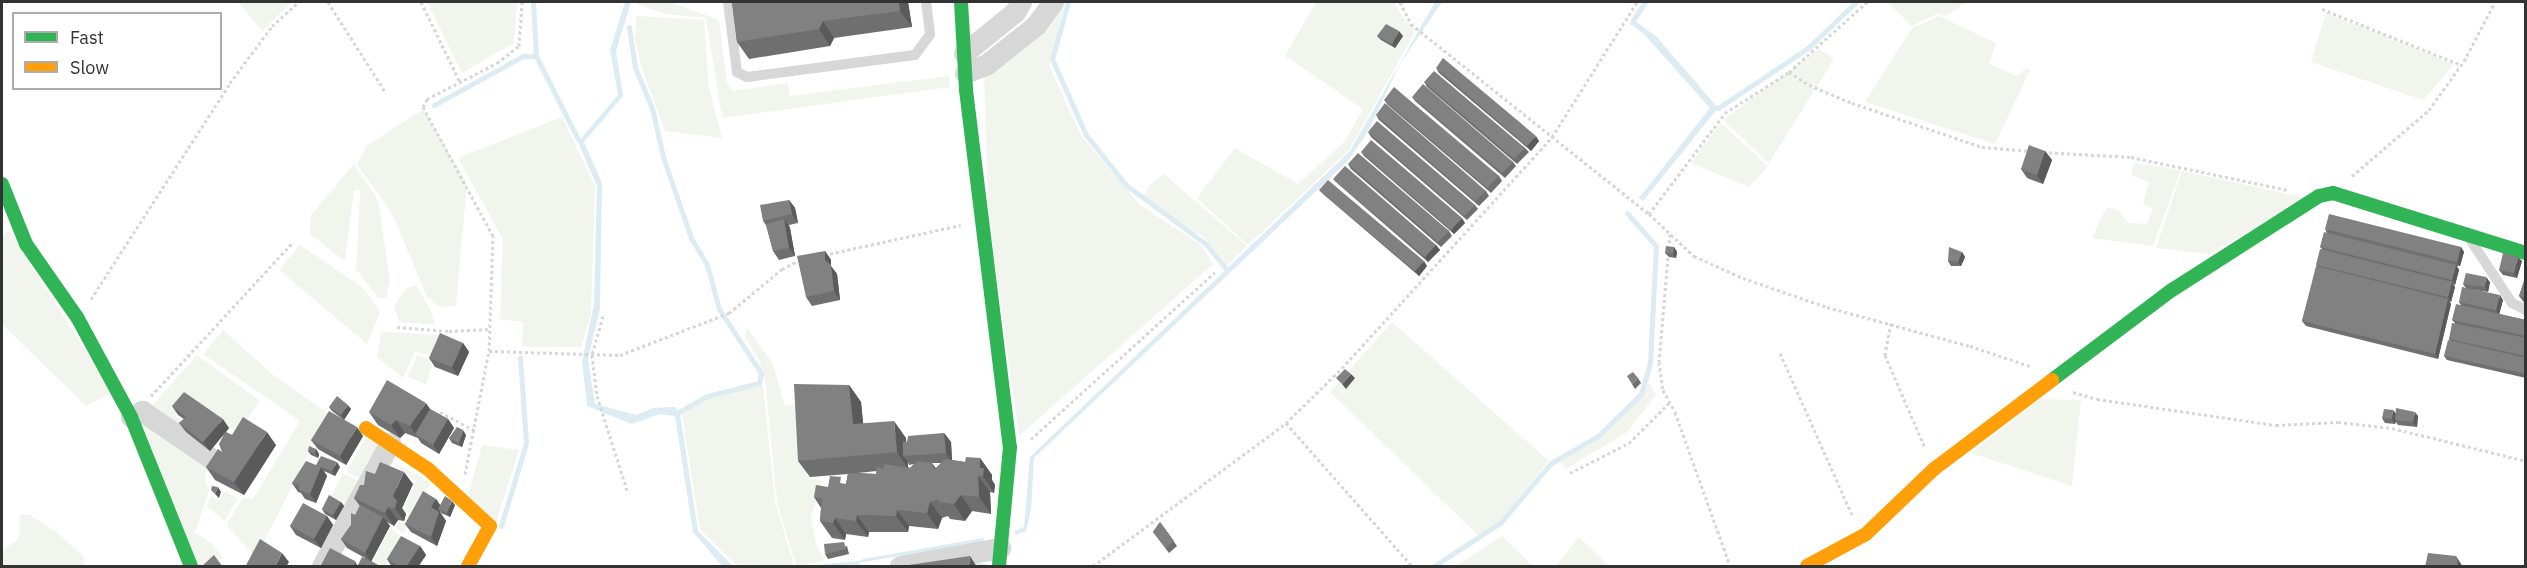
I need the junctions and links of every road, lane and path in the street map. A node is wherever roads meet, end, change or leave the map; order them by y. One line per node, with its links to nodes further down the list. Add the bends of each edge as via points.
1 (299, 2): 34 (path, via 272,26 224,92)
2 (328, 2): 19 (path)
3 (421, 2): 18 (path)
4 (522, 2): 18 (path, via 519,46)
5 (728, 2): 6 (lane, via 737,72 747,77 915,55 930,34)
6 (926, 2)
7 (1021, 2): 15 (street)
8 (1053, 2): 15 (street, via 1036,25 987,64)
9 (1400, 2): 20 (path, via 1411,24)
10 (1637, 2): 20 (path)
11 (1867, 2): 17 (path)
12 (2495, 2): 16 (path)
13 (963, 4): 15 (street)
14 (2322, 9): 16 (path)
15 (965, 63): 24 (street)
16 (2461, 65): 22 (path, via 2429,110)
17 (1789, 72): 22 (path, via 1852,103 1982,147 2131,157); 23 (path, via 1725,113)
18 (460, 82): 37 (path, via 427,99 423,107 493,236)
19 (386, 93)
20 (1552, 137): 23 (path); 45 (path, via 1342,368)
21 (2, 184): 34 (street, via 26,244)
22 (2326, 194): 26 (street); 41 (street, via 2172,290)
23 (1649, 214): 25 (path)
24 (982, 222): 29 (path); 49 (street)
25 (1670, 233): 35 (path, via 1694,256 1743,278); 42 (path, via 1659,362 1663,390)
26 (2468, 236): 28 (street); 32 (lane, via 2512,303)
27 (292, 243): 44 (path)
28 (2526, 253)
29 (815, 256)
30 (804, 258): 40 (path, via 782,269 729,313 620,355)
31 (1215, 272): 49 (path, via 1038,435)
32 (2526, 310)
33 (603, 315): 40 (path)
34 (78, 320): 44 (street)
35 (1891, 323): 41 (path); 52 (path, via 1886,355)
36 (397, 327): 37 (path)
37 (491, 329): 38 (path)
38 (489, 351): 40 (path); 47 (path)
39 (1780, 353): 56 (path)
40 (592, 355): 54 (path, via 597,396)
41 (2055, 375): 51 (path, via 2072,392 2097,399 2276,425 2338,422 2392,428); 52 (street)
42 (1670, 402): 53 (path, via 1629,443); 64 (path)
43 (440, 412): 47 (path)
44 (136, 414): 50 (street); 58 (street)
45 (1286, 423): 62 (path); 63 (path)
46 (366, 428): 48 (street)
47 (475, 431): 55 (path)
48 (390, 443): 55 (street, via 428,469); 59 (street)
49 (1010, 447): 57 (street)
50 (212, 459)
51 (2526, 461)
52 (1934, 470): 56 (street)
53 (1570, 473)
54 (627, 490)
55 (459, 499): 60 (street, via 490,526)
56 (1862, 536): 65 (street)
57 (999, 557): 61 (street)
58 (191, 567)
59 (322, 567)
60 (468, 567)
61 (900, 567)
62 (1093, 567)
63 (1412, 567)
64 (1730, 567)
65 (1807, 567)

